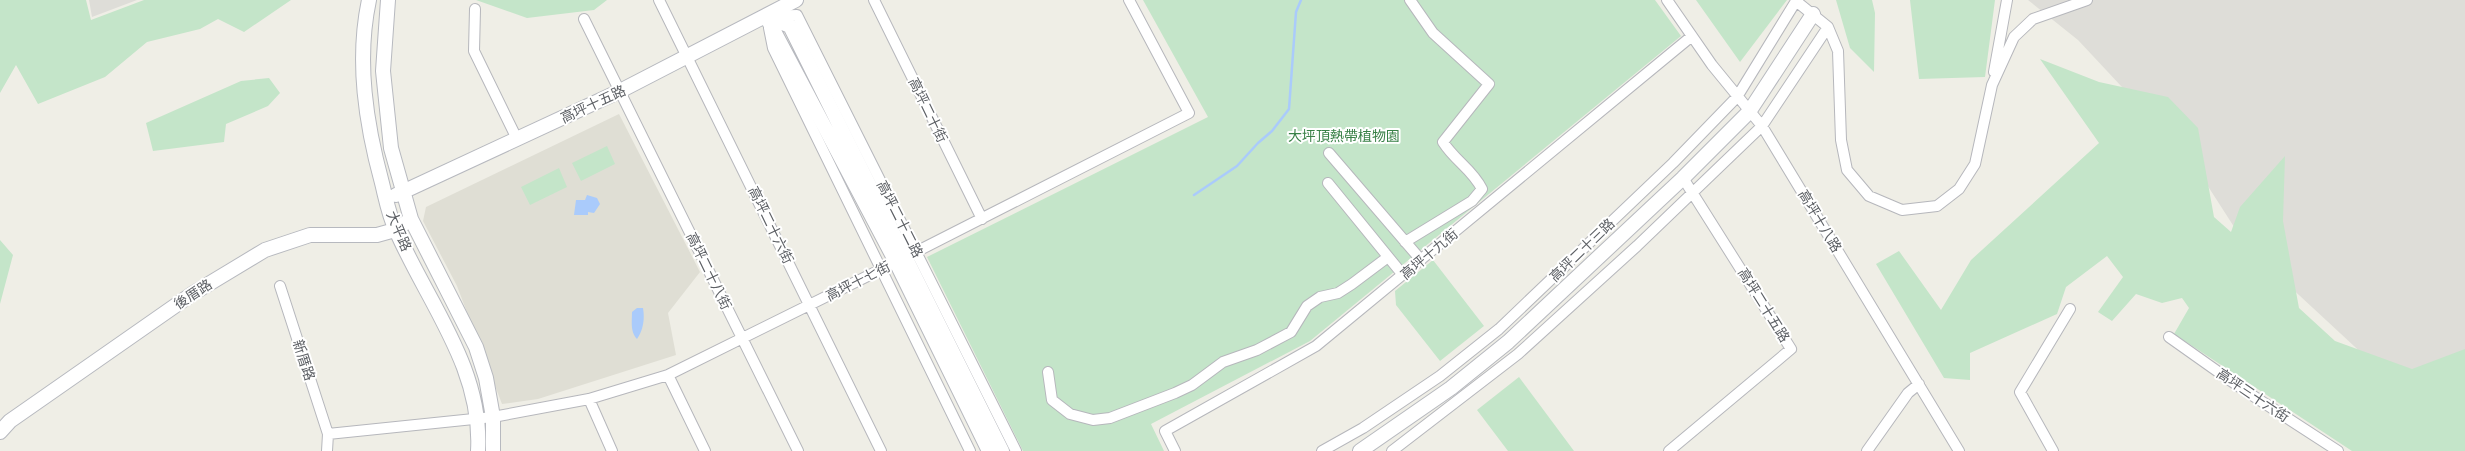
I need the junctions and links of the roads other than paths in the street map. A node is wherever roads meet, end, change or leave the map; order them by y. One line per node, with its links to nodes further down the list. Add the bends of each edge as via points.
1 (369, 0): 29 (street, 大平路, via 362,54 367,115)
2 (388, 0): 27 (street, 大平路, via 382,72 391,148)
3 (659, 0): 17 (street, 高坪二十六街)
4 (796, 0): 13 (street, 高坪十五路)
5 (874, 0): 31 (street, 高坪二十街)
6 (1129, 0): 31 (street, 高坪十七街, via 1189,113)
7 (1410, 0): 33 (street, via 1433,33 1489,84 1444,142 1452,156 1475,175 1482,189 1472,201)
8 (1667, 0): 16 (street, 高坪十八路)
9 (2007, 0): 18 (street)
10 (2087, 0): 18 (street, via 2034,19 2014,37)
11 (475, 9): 23 (street, via 474,51)
12 (1814, 14): 15 (street); 20 (street, 高坪二十三路, via 1796,1); 21 (street, 高坪二十三路)
13 (766, 16): 17 (street, 高坪十五路); 34 (street, 高坪二十二路); 34 (street, 高坪二十二路, via 797,15); 37 (street, via 772,48)
14 (584, 19): 19 (street, 高坪二十八街)
15 (1828, 27): 18 (street, via 1838,52 1841,140 1847,170 1869,196 1902,210 1937,206 1959,188 1975,164); 22 (street)
16 (1692, 36): 20 (street, 高坪十八路); 36 (street, 高坪十九街)
17 (689, 57): 19 (street, 高坪十五路); 40 (street, 高坪二十六街)
18 (1992, 85)
19 (620, 92): 23 (street, 高坪十五路); 43 (street, 高坪二十八街)
20 (1737, 97): 21 (street, 高坪十八路); 64 (street, 高坪二十三路, via 1499,330 1440,376 1363,428)
21 (1749, 112): 22 (street, 高坪十八路); 25 (street, 高坪二十三路)
22 (1762, 126): 28 (street); 46 (street, 高坪十八路)
23 (517, 139): 27 (street, 高坪十五路)
24 (1329, 153): 33 (street)
25 (1683, 178): 28 (street, 高坪二十五路); 65 (street, 高坪二十三路, via 1508,342 1450,388)
26 (1328, 183): 35 (street)
27 (403, 191): 29 (street, 高坪十五路); 30 (street, 大平路)
28 (1693, 193): 66 (street, via 1518,354); 67 (street, 高坪二十五路, via 1791,349)
29 (387, 200): 32 (street, 大平路)
30 (411, 219): 32 (street, 後厝路); 48 (street, 大平路, via 476,347)
31 (982, 219): 34 (street, 高坪十七街)
32 (395, 230): 49 (street, 大平路, via 459,352 469,380); 50 (street, 後厝路, via 377,236 310,235 265,250 192,294 10,421)
33 (1405, 242): 36 (street)
34 (906, 257): 37 (street, 高坪十七街); 60 (street, 高坪二十二路); 61 (street, 高坪二十二路); 62 (street, 高坪二十二路)
35 (1388, 257): 38 (street); 44 (street, via 1338,293 1320,297 1307,306 1291,332 1279,339 1223,362 1192,385 1110,418 1093,420 1070,414 1052,400)
36 (1421, 260): 38 (street, 高坪十九街)
37 (880, 270): 40 (street, 高坪十七街); 59 (street)
38 (1403, 275): 63 (street, 高坪十九街, via 1316,346 1164,431)
39 (280, 286): 51 (street, 新厝路)
40 (811, 305): 43 (street, 高坪十七街); 58 (street, 高坪二十六街)
41 (2070, 309): 70 (street, via 2020,392)
42 (2169, 337): 71 (street, 高坪三十六街)
43 (743, 339): 45 (street, 高坪十七街); 57 (street, 高坪二十八街)
44 (1048, 372)
45 (668, 375): 47 (street, 高坪十七街); 56 (street)
46 (1919, 384): 68 (street, via 1908,393); 69 (street, 高坪十八路)
47 (589, 399): 48 (street, 高坪十七街); 55 (street)
48 (493, 417): 49 (street, 高坪十七街); 54 (street, 大平路)
49 (476, 418): 51 (street); 53 (street, 大平路)
50 (0, 432)
51 (328, 434): 52 (street, 新厝路)
52 (327, 451)
53 (478, 451)
54 (493, 451)
55 (612, 451)
56 (705, 451)
57 (798, 451)
58 (881, 451)
59 (970, 451)
60 (989, 451)
61 (1002, 451)
62 (1016, 451)
63 (1175, 451)
64 (1322, 451)
65 (1360, 451)
66 (1392, 451)
67 (1669, 451)
68 (1867, 451)
69 (1959, 451)
70 (2053, 451)
71 (2338, 451)

